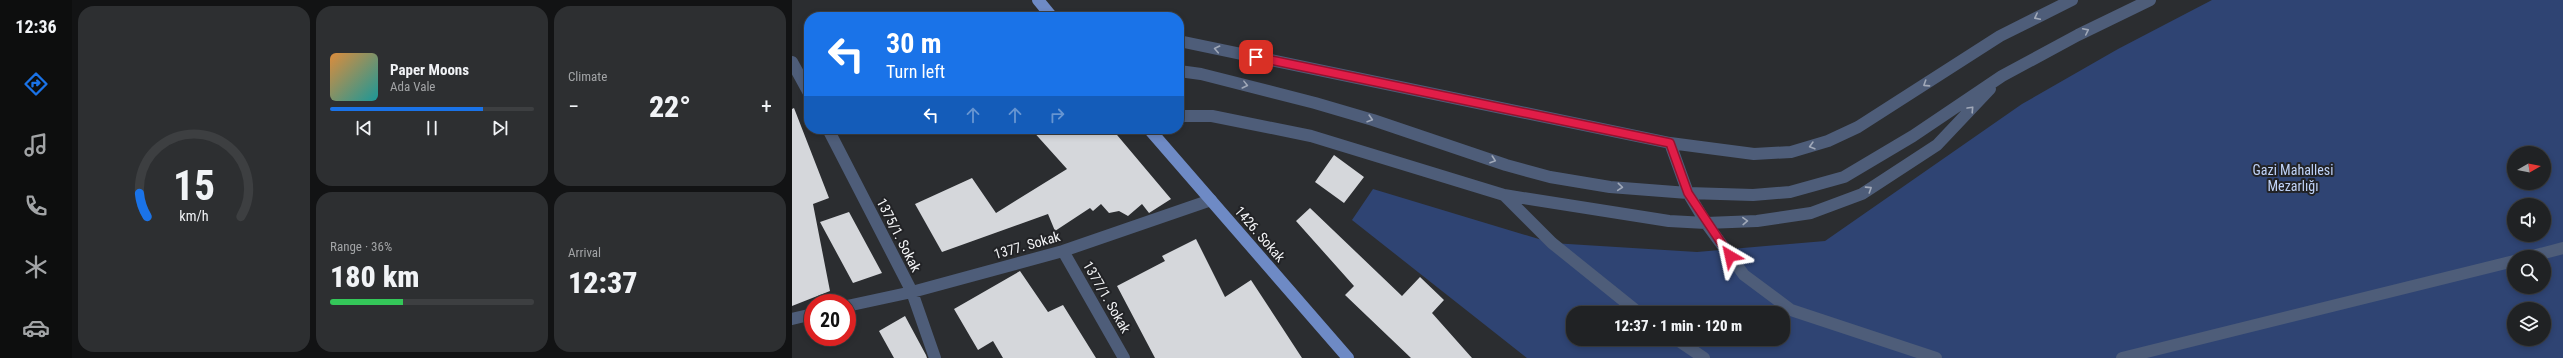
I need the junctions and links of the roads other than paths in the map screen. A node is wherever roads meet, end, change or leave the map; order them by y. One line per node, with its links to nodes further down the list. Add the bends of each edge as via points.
1 (1038, 0): 4 (main road)
2 (2072, 0): 13 (street, one-way to 13, via 2000,36 1858,127 1828,141 1791,152 1754,154)
3 (2150, 0): 8 (street, one-way to 3, via 2078,34)
4 (1048, 12)
5 (1184, 42): 13 (street, one-way to 5)
6 (792, 62): 9 (street)
7 (1184, 72): 14 (street, one-way to 14, via 1315,103 1550,177 1610,187)
8 (2002, 76): 14 (street, via 1913,136 1844,177 1790,192 1753,195); 17 (street, one-way to 8, via 1757,221 1811,213 1862,194 1937,145)
9 (804, 84)
10 (1184, 116): 15 (street, via 1212,116 1311,136)
11 (831, 134): 22 (street, 1375/1. Sokak)
12 (1153, 134): 16 (main road, 1426. Sokak)
13 (1670, 143): 14 (street)
14 (1688, 193): 17 (street)
15 (1504, 195): 17 (street, via 1669,221); 24 (street, via 1552,243)
16 (1211, 200): 19 (street, 1377. Sokak); 30 (main road, 1426. Sokak)
17 (1706, 223): 32 (street, via 1744,275 1791,310)
18 (2563, 248): 20 (street)
19 (1063, 250): 22 (street, 1377. Sokak); 29 (street, 1377/1. Sokak)
20 (2551, 251)
21 (2507, 263): 33 (street)
22 (912, 292): 23 (street, 1377. Sokak); 28 (street, 1375/1. Sokak)
23 (856, 304)
24 (1630, 306)
25 (804, 316): 26 (street)
26 (792, 319)
27 (1686, 346): 31 (street)
28 (935, 358)
29 (1124, 358)
30 (1348, 358)
31 (1704, 358)
32 (1938, 358)
33 (2122, 358)

